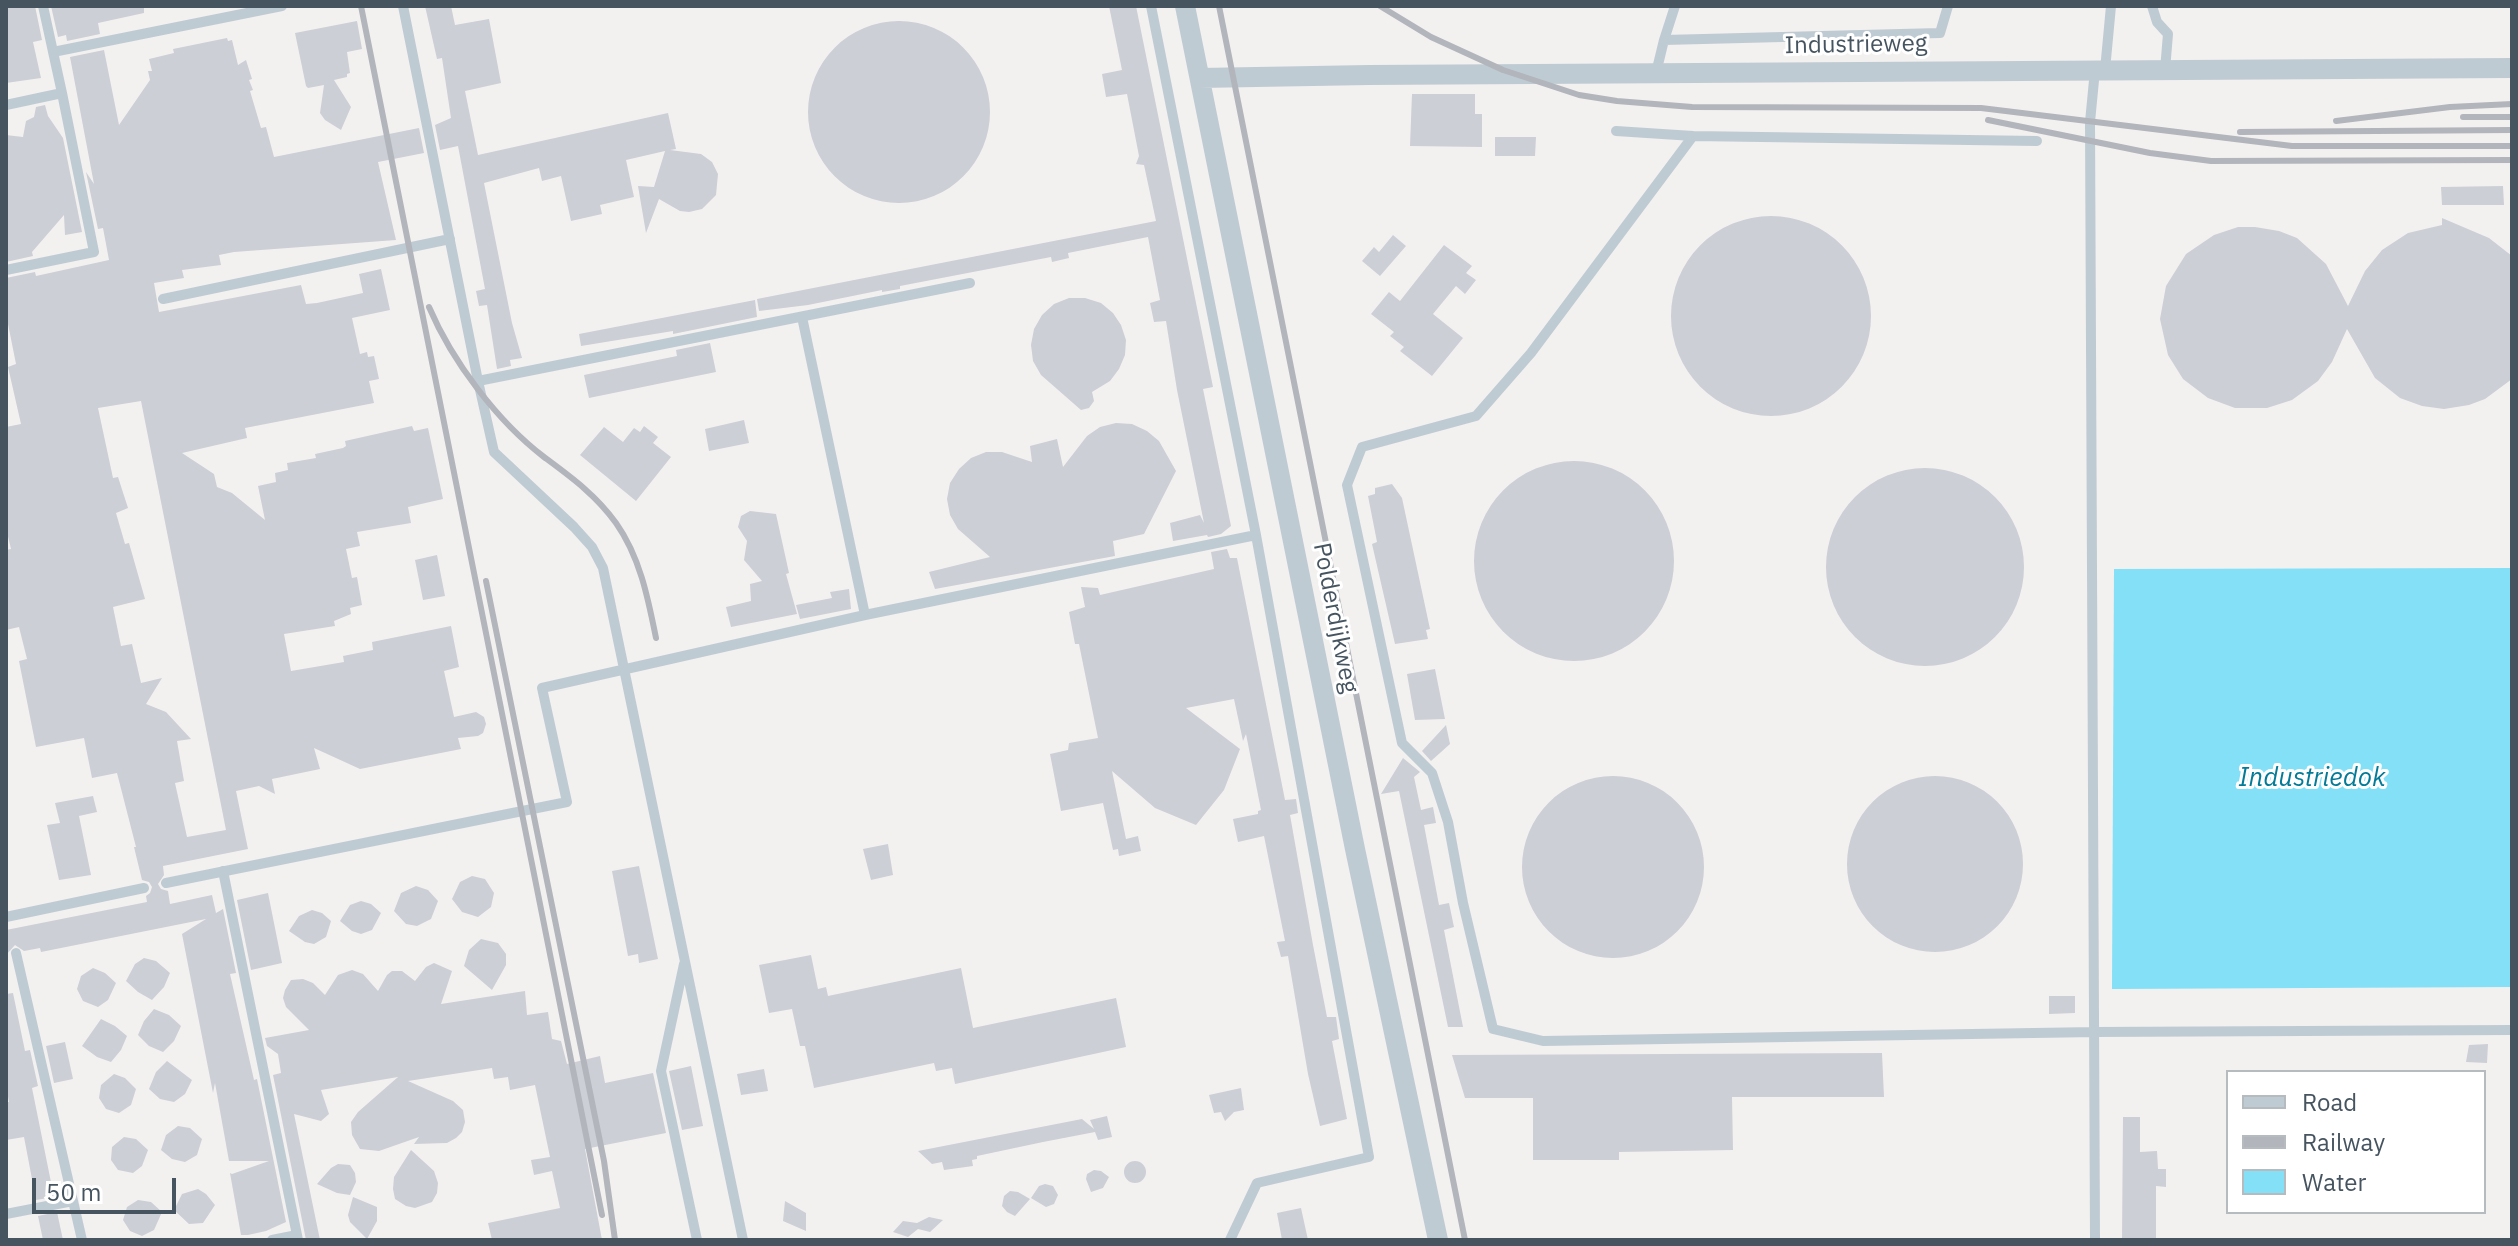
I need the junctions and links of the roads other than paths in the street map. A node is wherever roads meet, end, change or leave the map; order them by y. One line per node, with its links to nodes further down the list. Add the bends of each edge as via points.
1 (43, 6): 11 (lane)
2 (282, 6): 11 (lane)
3 (403, 6): 22 (lane)
4 (1151, 6): 28 (lane)
5 (1185, 6): 16 (street, Polderdijkweg)
6 (1675, 6): 10 (lane)
7 (1948, 6): 10 (lane, via 1940,33)
8 (2111, 6): 13 (lane)
9 (2152, 6): 14 (lane, via 2168,34)
10 (1664, 40): 15 (lane)
11 (53, 52): 17 (lane)
12 (2512, 68): 14 (street, Industrieweg)
13 (2100, 70): 14 (street, Industrieweg); 15 (street, Industrieweg); 39 (lane, via 2090,122)
14 (2165, 70)
15 (1656, 73): 16 (street, Industrieweg)
16 (1200, 78): 48 (street, Polderdijkweg)
17 (62, 93): 18 (lane); 23 (lane, via 94,252)
18 (6, 105)
19 (1616, 131): 20 (lane)
20 (1693, 136): 21 (lane); 39 (lane, via 1531,353 1476,416 1362,447 1347,485 1402,743 1432,773 1448,822 1493,1029 1543,1041)
21 (2037, 141)
22 (450, 239): 25 (lane); 27 (lane)
23 (6, 270)
24 (970, 283): 26 (lane)
25 (163, 299)
26 (802, 317): 27 (lane); 29 (lane)
27 (478, 381): 30 (lane, via 494,452 574,527 603,568)
28 (1256, 535): 29 (lane); 47 (lane, via 1369,1157 1257,1183)
29 (865, 615): 30 (lane)
30 (625, 669): 31 (lane, via 542,688 567,802); 37 (lane)
31 (223, 871): 32 (lane); 42 (lane)
32 (166, 883)
33 (144, 888): 34 (lane)
34 (7, 916): 35 (lane)
35 (10, 929)
36 (16, 953): 40 (lane, via 20,998)
37 (685, 959): 45 (lane, via 661,1071); 46 (lane)
38 (2512, 1030): 39 (lane)
39 (2095, 1032): 49 (lane)
40 (73, 1201): 41 (lane); 43 (lane)
41 (6, 1214)
42 (298, 1238): 44 (lane)
43 (82, 1240)
44 (272, 1240)
45 (697, 1240)
46 (743, 1240)
47 (1230, 1240)
48 (1438, 1240)
49 (2095, 1240)

